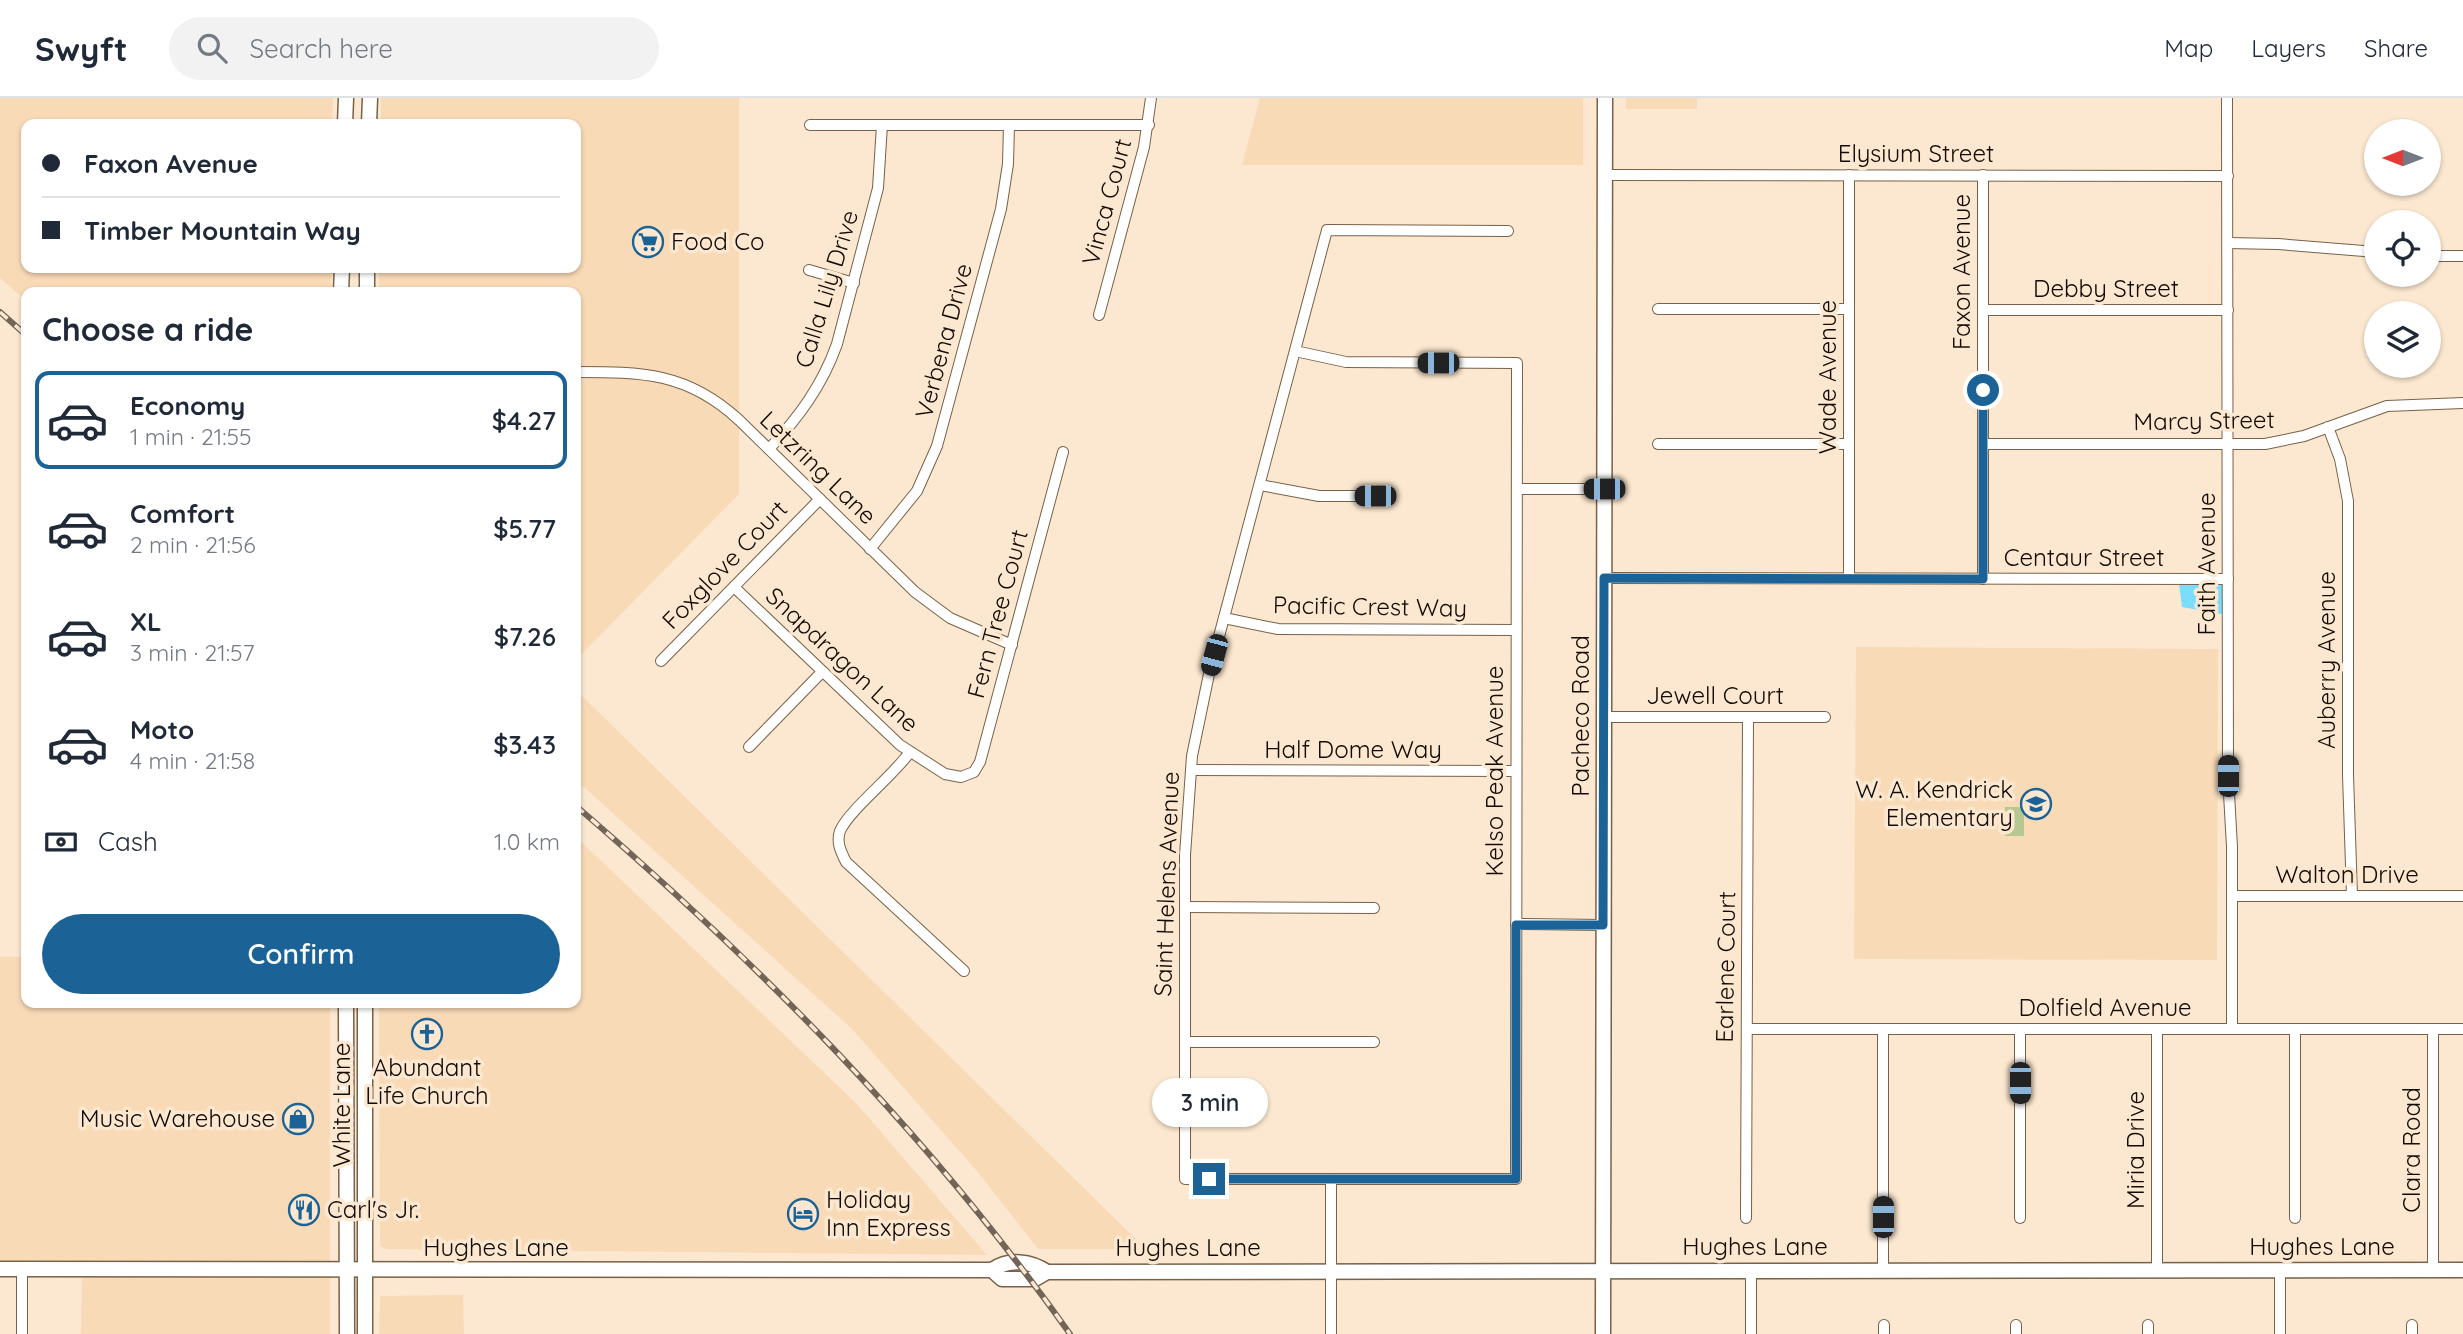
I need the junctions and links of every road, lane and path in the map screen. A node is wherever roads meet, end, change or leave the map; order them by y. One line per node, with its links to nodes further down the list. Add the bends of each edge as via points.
1 (346, 98): 6 (street)
2 (370, 98): 7 (street)
3 (1151, 98): 11 (street, Vinca Court)
4 (1605, 98): 12 (street, Pacheco Road)
5 (2227, 98): 15 (street, Faith Avenue)
6 (345, 119)
7 (369, 119)
8 (810, 125): 9 (street)
9 (882, 125): 10 (street); 22 (street, Calla Lily Drive, via 878,188)
10 (1009, 125): 11 (street); 43 (street, Verbena Drive, via 1001,209 937,446 917,491)
11 (1149, 125): 27 (street, Vinca Court)
12 (1605, 174): 13 (street, Elysium Street); 40 (street, Pacheco Road)
13 (1849, 175): 14 (street, Elysium Street); 24 (street, Wade Avenue)
14 (1983, 175): 15 (street, Elysium Street); 25 (street, Faxon Avenue)
15 (2228, 176): 17 (street, Faith Avenue)
16 (1508, 231): 28 (street, Saint Helens Avenue, via 1327,230)
17 (2228, 243): 18 (street); 26 (street, Faith Avenue)
18 (2364, 252)
19 (2441, 256): 20 (street)
20 (2463, 256)
21 (808, 270): 22 (street)
22 (854, 283): 36 (street, Calla Lily Drive, via 823,378 806,407)
23 (1658, 309): 24 (street)
24 (1849, 309): 33 (street, Wade Avenue)
25 (1983, 310): 26 (street, Debby Street); 34 (street, Faxon Avenue)
26 (2228, 310): 35 (street, Faith Avenue)
27 (1099, 315)
28 (1295, 351): 38 (street, Saint Helens Avenue); 39 (street, Kelso Peak Avenue, via 1346,362 1517,363)
29 (581, 372): 36 (street, Letzring Lane, via 637,372 692,386 726,408)
30 (2463, 403): 31 (street, Marcy Street, via 2387,406)
31 (2328, 427): 35 (street, Marcy Street, via 2285,441); 63 (street, Auberry Avenue, via 2343,468 2348,501)
32 (1658, 444): 33 (street)
33 (1849, 444): 45 (street, Wade Avenue)
34 (1983, 444): 35 (street, Marcy Street); 46 (street, Faxon Avenue)
35 (2228, 444): 47 (street, Faith Avenue)
36 (769, 449): 42 (street, Letzring Lane)
37 (1063, 452): 51 (street, Fern Tree Court)
38 (1259, 485): 41 (street, via 1307,495); 49 (street, Saint Helens Avenue)
39 (1517, 489): 40 (street); 50 (street, Kelso Peak Avenue)
40 (1604, 489): 44 (street, Pacheco Road)
41 (1375, 496)
42 (820, 499): 43 (street, Letzring Lane); 48 (street, Foxglove Court)
43 (870, 549): 51 (street, Letzring Lane, via 932,606 971,630)
44 (1604, 578): 45 (street, Centaur Street); 54 (street, Pacheco Road)
45 (1849, 578): 46 (street, Centaur Street)
46 (1983, 579): 47 (street, Centaur Street)
47 (2228, 579): 62 (street, Faith Avenue)
48 (734, 587): 52 (street, Foxglove Court); 53 (street, Snapdragon Lane)
49 (1224, 618): 50 (street, Pacific Crest Way, via 1278,629); 59 (street, Saint Helens Avenue)
50 (1516, 630): 60 (street, Kelso Peak Avenue)
51 (1012, 645): 61 (street, Fern Tree Court, via 981,762 974,772)
52 (661, 661)
53 (821, 673): 57 (street); 58 (street, Snapdragon Lane)
54 (1604, 717): 55 (street, Jewell Court); 68 (street, Pacheco Road)
55 (1748, 717): 56 (street, Jewell Court); 72 (street, Earlene Court)
56 (1825, 717)
57 (748, 747)
58 (909, 752): 61 (street, Snapdragon Lane, via 945,775); 69 (street, via 846,821 838,839 846,862)
59 (1191, 770): 60 (street, Half Dome Way); 65 (street, Saint Helens Avenue)
60 (1516, 771): 67 (street, Kelso Peak Avenue)
61 (961, 777)
62 (2232, 896): 63 (street, Walton Drive); 76 (street, Faith Avenue)
63 (2352, 896): 64 (street, Walton Drive)
64 (2463, 896)
65 (1185, 907): 66 (street); 80 (street, Saint Helens Avenue)
66 (1374, 908)
67 (1516, 925): 68 (street); 82 (street, Kelso Peak Avenue, via 1516,1179)
68 (1603, 925): 91 (street, Pacheco Road)
69 (964, 971)
70 (346, 1008): 88 (street, White Lane)
71 (365, 1008): 89 (street, White Lane)
72 (1748, 1029): 73 (street, Dolfield Avenue); 83 (street, Earlene Court)
73 (1883, 1029): 74 (street, Dolfield Avenue); 93 (street)
74 (2020, 1029): 75 (street, Dolfield Avenue); 84 (street)
75 (2157, 1029): 76 (street, Dolfield Avenue); 94 (street, Miria Drive)
76 (2232, 1029): 77 (street, Dolfield Avenue)
77 (2295, 1029): 78 (street, Dolfield Avenue); 85 (street)
78 (2433, 1029): 79 (street, Dolfield Avenue); 96 (street, Clara Road)
79 (2463, 1029)
80 (1185, 1042): 81 (street); 82 (street, Saint Helens Avenue, via 1185,1179)
81 (1374, 1042)
82 (1332, 1179): 90 (street)
83 (1746, 1218)
84 (2020, 1218)
85 (2295, 1218)
86 (0, 1269): 87 (street, Hughes Lane)
87 (22, 1269): 88 (street, Hughes Lane); 98 (street)
88 (347, 1270): 89 (street, Hughes Lane); 99 (street, White Lane)
89 (365, 1270): 90 (street, Hughes Lane, via 992,1270 1002,1263 1034,1263 1048,1272); 100 (street, White Lane)
90 (1331, 1270): 91 (street, Hughes Lane); 101 (street)
91 (1603, 1270): 92 (street, Hughes Lane); 102 (street, Pacheco Road)
92 (1751, 1270): 93 (street, Hughes Lane); 103 (street)
93 (1883, 1270): 94 (street, Hughes Lane)
94 (2157, 1270): 95 (street, Hughes Lane)
95 (2280, 1270): 96 (street, Hughes Lane); 104 (street)
96 (2433, 1270): 97 (street, Hughes Lane)
97 (2463, 1270)
98 (22, 1334)
99 (346, 1334)
100 (365, 1334)
101 (1331, 1334)
102 (1603, 1334)
103 (1751, 1334)
104 (2280, 1334)

